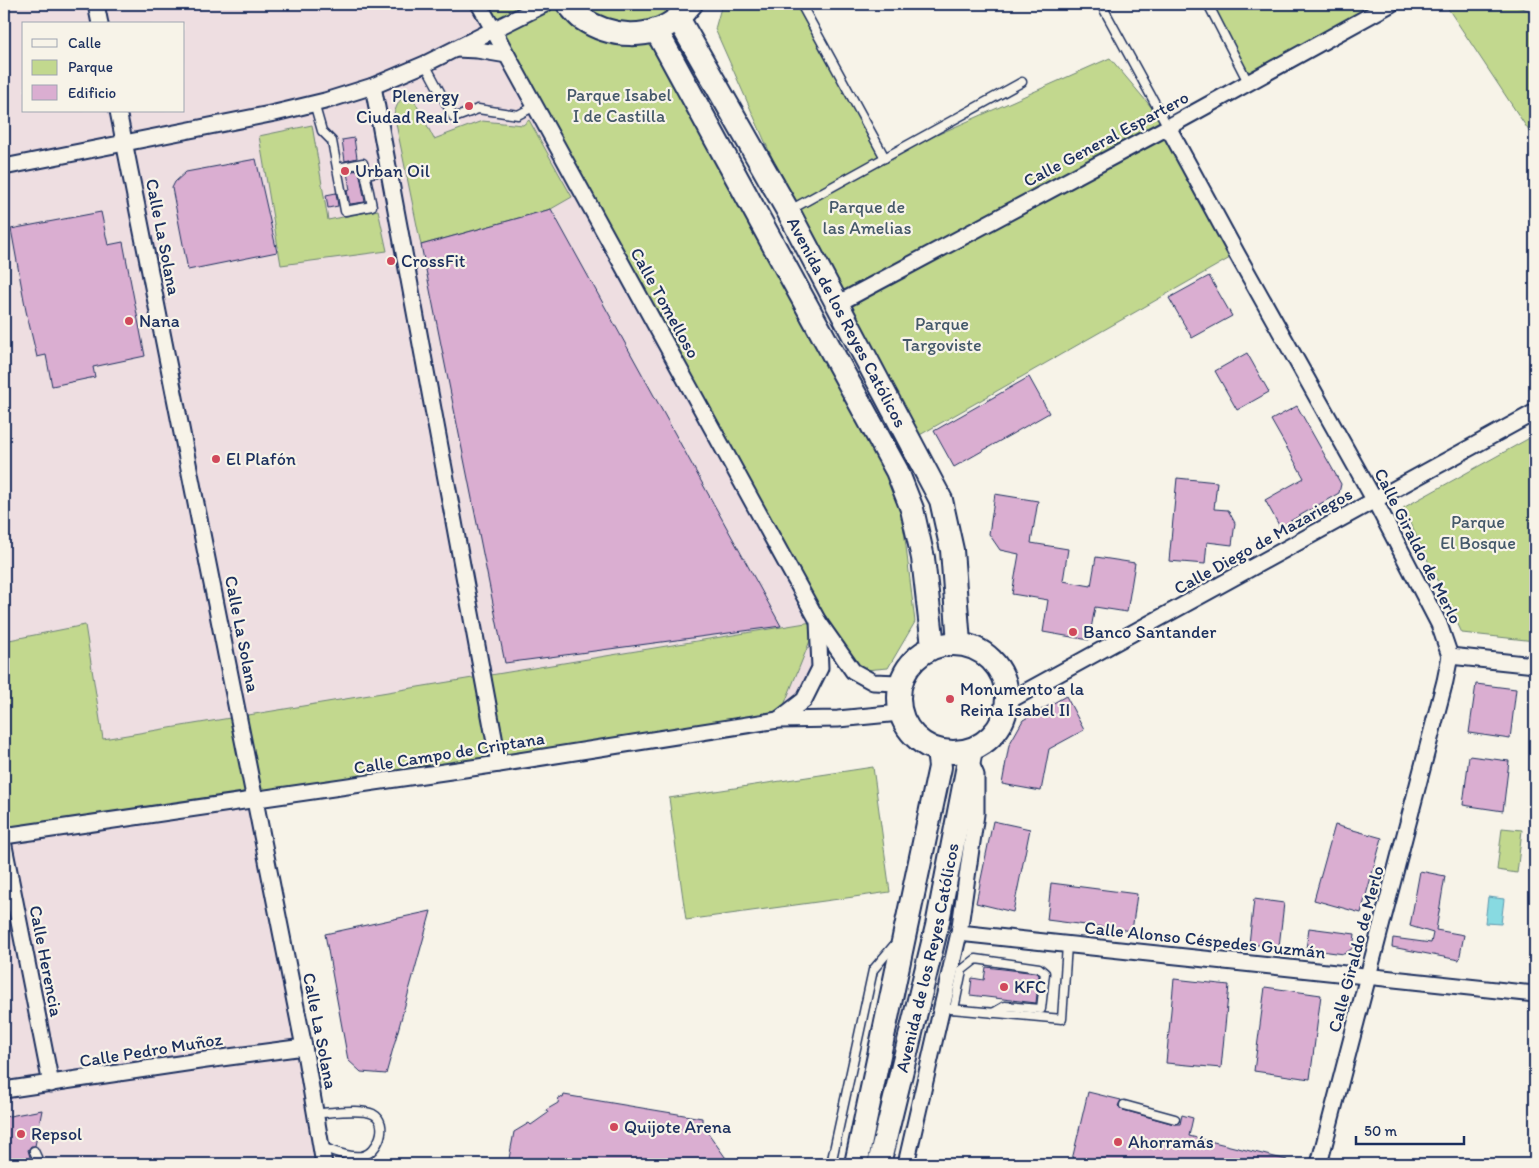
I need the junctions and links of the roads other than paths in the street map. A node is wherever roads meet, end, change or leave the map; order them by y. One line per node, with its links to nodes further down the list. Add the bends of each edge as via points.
1 (96, 4): 10 (street)
2 (479, 4): 11 (street, Calle Tomelloso)
3 (544, 4): 11 (street)
4 (568, 4): 12 (main road, via 580,17 603,30 630,35)
5 (801, 4): 24 (lane)
6 (1101, 4): 22 (lane)
7 (1208, 4): 17 (lane)
8 (1391, 4): 17 (street, Calle General Espartero)
9 (684, 11): 12 (main road); 29 (main road, Avenida de los Reyes Católicos)
10 (100, 22)
11 (493, 29): 13 (street); 14 (street, Calle Tomelloso)
12 (656, 30): 35 (main road, Avenida de los Reyes Católicos, via 897,471 912,509 923,558)
13 (454, 49): 14 (street); 15 (street)
14 (507, 55): 20 (street, Calle Tomelloso)
15 (424, 64): 18 (street); 20 (lane, via 454,118 478,109 518,115)
16 (1022, 82): 24 (lane)
17 (1248, 82): 22 (street, Calle General Espartero)
18 (373, 86): 19 (street); 27 (street)
19 (314, 103): 23 (street); 26 (lane, via 322,131 332,141)
20 (535, 106): 33 (street, Calle Tomelloso)
21 (118, 112): 23 (street, Calle La Solana)
22 (1168, 127): 30 (street, Calle General Espartero); 32 (street, Calle Giraldo de Merlo)
23 (125, 142): 25 (street); 45 (street, Calle La Solana)
24 (884, 158): 29 (lane)
25 (4, 167)
26 (338, 168): 28 (lane, via 363,163); 28 (lane, via 346,211 372,206)
27 (388, 170): 28 (lane); 44 (street)
28 (366, 174)
29 (788, 211): 30 (main road, Avenida de los Reyes Católicos)
30 (837, 304): 34 (main road, Avenida de los Reyes Católicos, via 941,500 952,550)
31 (1535, 412): 32 (street, Calle Diego de Mazariegos)
32 (1376, 501): 36 (street, Calle Giraldo de Merlo, via 1439,624); 39 (street, Calle Diego de Mazariegos)
33 (818, 620): 38 (street, Calle Tomelloso, via 853,671 873,682); 41 (street, Calle Tomelloso, via 820,668 804,700)
34 (959, 643): 35 (main road); 39 (main road, via 980,651 996,665 1003,677)
35 (933, 646): 38 (main road, via 915,657)
36 (1450, 656): 37 (street); 51 (street, Calle Giraldo de Merlo)
37 (1535, 665)
38 (899, 683): 40 (main road)
39 (1007, 702): 43 (main road, via 1002,723)
40 (900, 713): 41 (street, Calle Campo de Criptana); 42 (main road, via 918,740)
41 (778, 720): 44 (street, Calle Campo de Criptana)
42 (938, 751): 43 (main road); 48 (main road, Avenida de los Reyes Católicos, via 940,767)
43 (970, 754): 49 (street, via 976,775 976,814); 67 (main road, Avenida de los Reyes Católicos, via 937,926)
44 (499, 764): 45 (street, Calle Campo de Criptana)
45 (256, 800): 46 (street, Calle Campo de Criptana); 55 (street, Calle La Solana)
46 (4, 836)
47 (4, 846): 56 (street, Calle Herencia)
48 (905, 933): 65 (lane, via 873,970); 66 (main road, Avenida de los Reyes Católicos)
49 (960, 933): 50 (street, Calle Alonso Céspedes Guzmán); 53 (street)
50 (1067, 945): 51 (street, Calle Alonso Céspedes Guzmán); 54 (lane, via 1062,1019)
51 (1369, 976): 52 (street, Calle Alonso Céspedes Guzmán); 69 (street, Calle Giraldo de Merlo)
52 (1535, 994)
53 (948, 1009): 54 (lane); 54 (lane, via 962,970 976,959 1039,968 1045,973 1041,1009 1005,1006); 68 (street)
54 (993, 1013)
55 (304, 1048): 56 (street, Calle Pedro Muñoz); 59 (street, Calle La Solana)
56 (51, 1084): 57 (street, Calle Pedro Muñoz)
57 (4, 1090)
58 (1124, 1106): 60 (lane)
59 (316, 1113): 61 (street, Calle La Solana); 61 (lane, via 363,1112 378,1117 381,1123 377,1144 364,1156 351,1156)
60 (1175, 1118)
61 (321, 1147): 64 (street, Calle La Solana)
62 (34, 1151): 63 (lane)
63 (40, 1164)
64 (324, 1164)
65 (831, 1164)
66 (856, 1164)
67 (879, 1164)
68 (906, 1164)
69 (1319, 1164)

